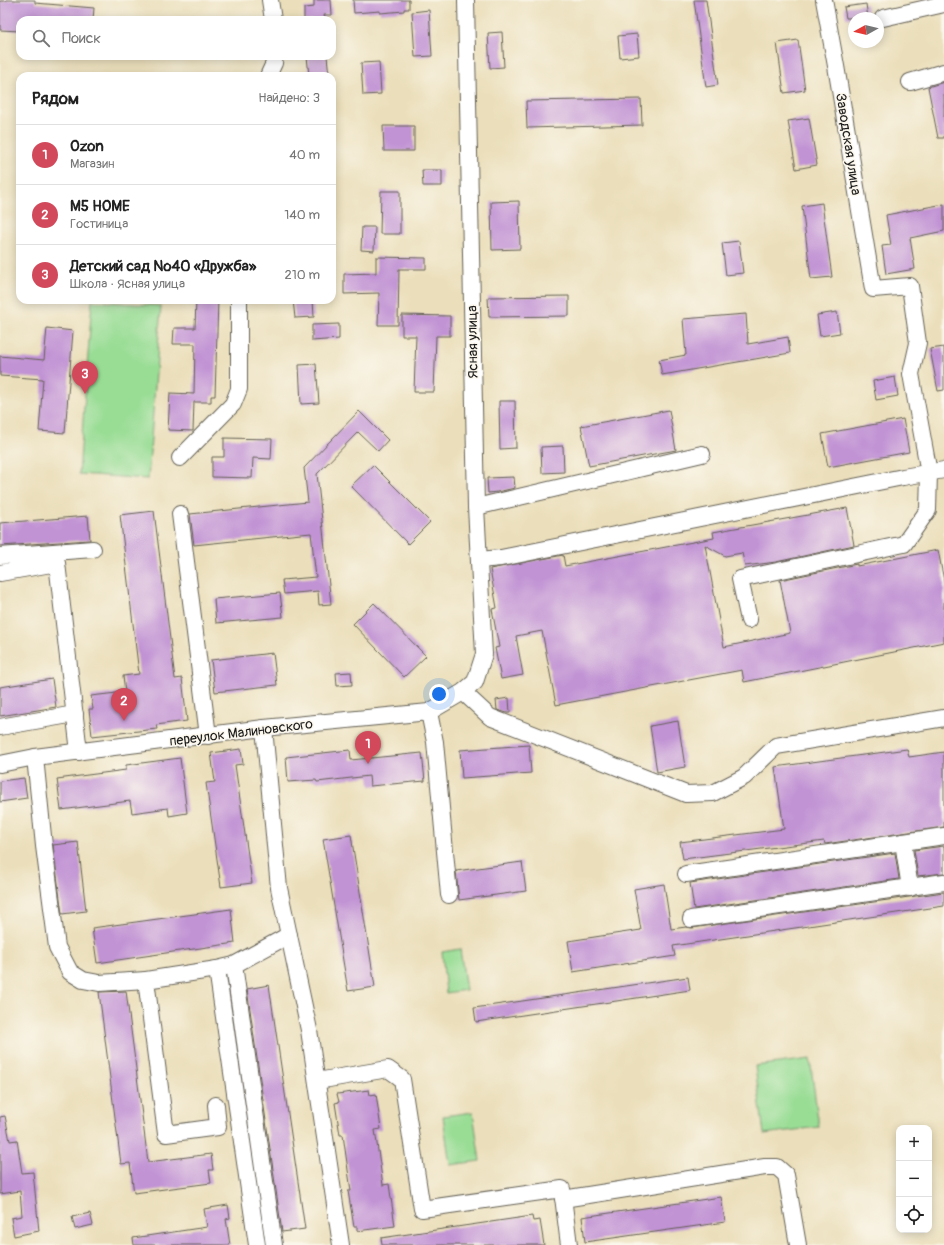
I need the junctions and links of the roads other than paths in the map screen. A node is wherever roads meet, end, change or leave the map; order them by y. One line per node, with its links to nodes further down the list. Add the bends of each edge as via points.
1 (270, 0): 5 (street)
2 (466, 0): 13 (street, Ясная улица)
3 (824, 0): 12 (street, Заводская улица, via 873,289 910,286 918,343 911,374)
4 (944, 4): 6 (street)
5 (272, 16)
6 (884, 18)
7 (944, 72): 8 (street)
8 (910, 82)
9 (239, 304): 11 (street, via 238,389 233,404)
10 (702, 454): 13 (street)
11 (180, 458)
12 (936, 472): 17 (street, via 501,558); 19 (street, via 928,510 904,544 740,579)
13 (476, 507): 17 (street, Ясная улица)
14 (180, 514): 26 (street)
15 (93, 548): 16 (street)
16 (0, 556)
17 (480, 560): 20 (street, Ясная улица, via 484,654)
18 (0, 573): 22 (street, via 57,563)
19 (749, 620)
20 (469, 687): 21 (street, переулок Малиновского); 23 (street, via 490,717 686,794 713,793 744,777 776,746)
21 (429, 712): 25 (street, переулок Малиновского); 35 (street, via 435,742)
22 (75, 714): 24 (street); 27 (street)
23 (944, 718)
24 (0, 727)
25 (264, 728): 26 (street, переулок Малиновского); 37 (street, via 279,888)
26 (208, 736): 27 (street, переулок Малиновского)
27 (79, 752): 28 (street, переулок Малиновского)
28 (35, 757): 29 (street, переулок Малиновского); 40 (street, via 57,947 70,972 83,980 99,983)
29 (0, 764)
30 (944, 836): 31 (street)
31 (903, 842): 32 (street); 34 (street)
32 (686, 874)
33 (944, 882): 34 (street)
34 (910, 888): 36 (street)
35 (449, 895)
36 (691, 919)
37 (289, 935): 38 (street); 41 (street, via 310,1030)
38 (234, 965): 39 (street); 45 (street)
39 (217, 969): 40 (street); 44 (street)
40 (146, 980): 42 (street, via 166,1134 218,1127)
41 (317, 1081): 43 (street, via 388,1069 402,1079 422,1209 562,1189); 46 (street)
42 (216, 1105)
43 (563, 1199): 47 (street); 48 (street, via 777,1167 786,1175)
44 (257, 1245)
45 (274, 1245)
46 (341, 1245)
47 (569, 1245)
48 (798, 1245)

